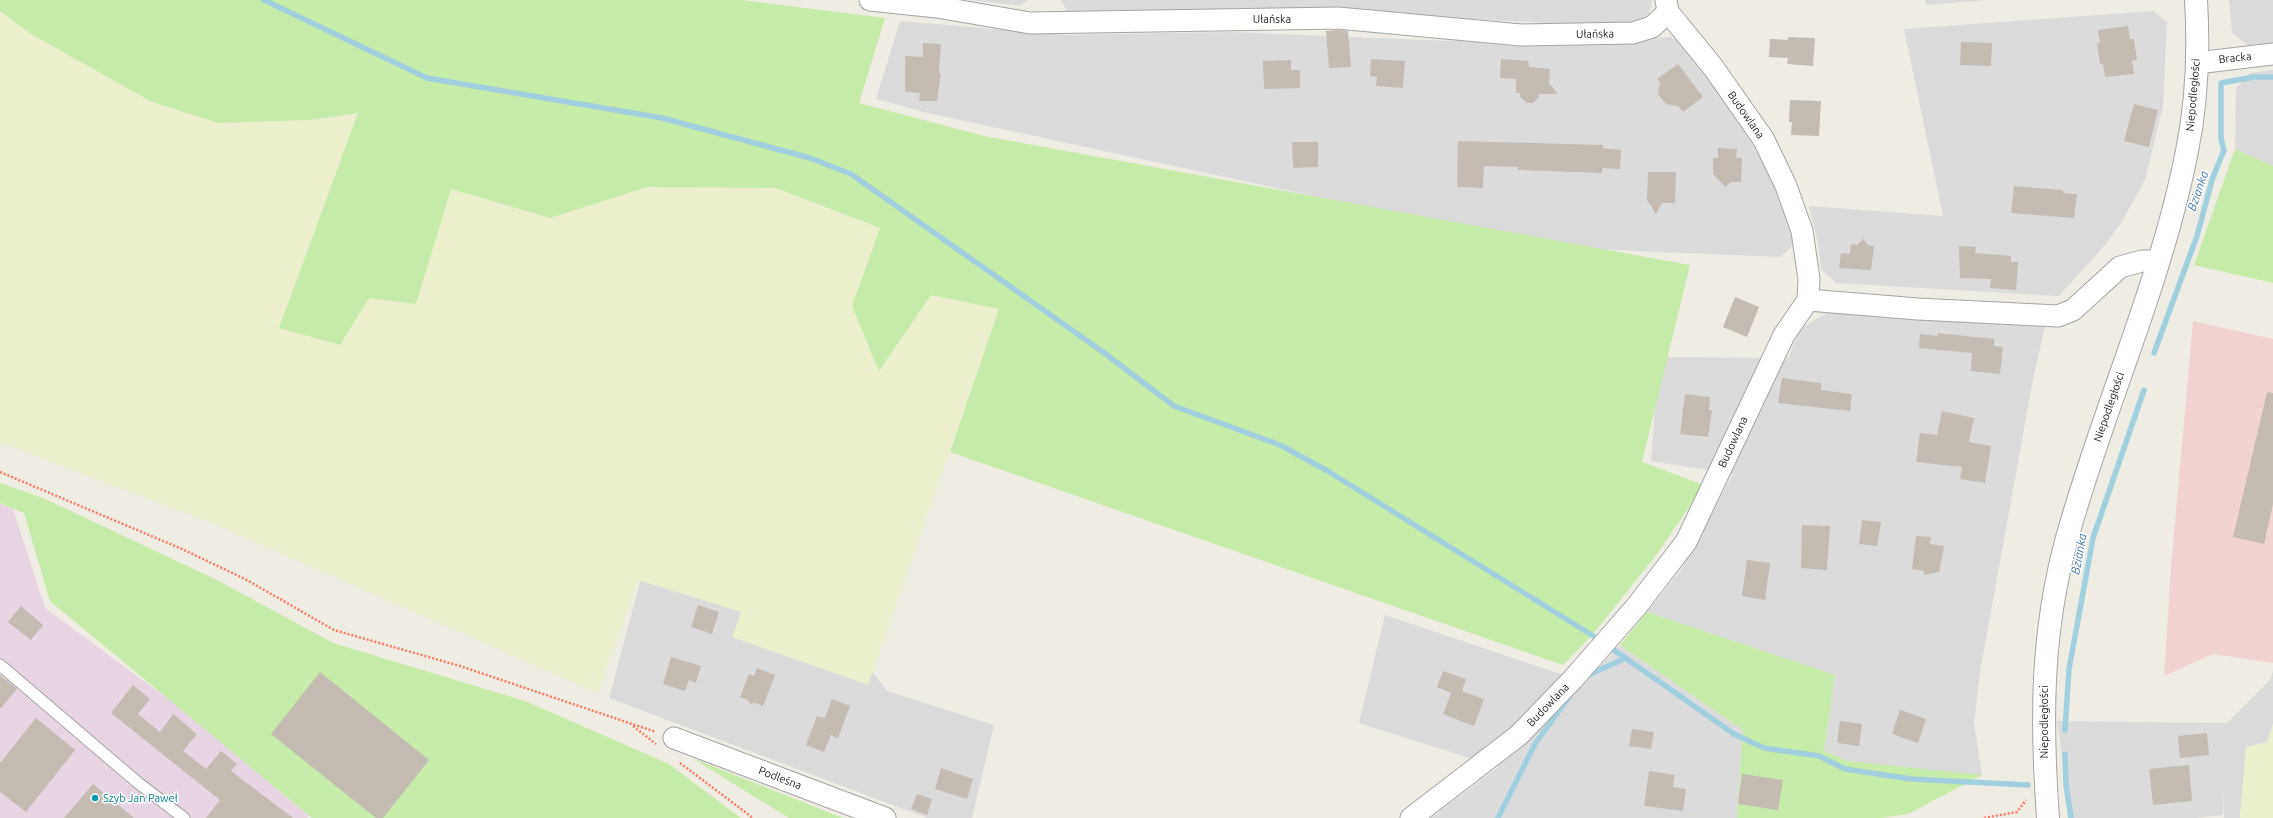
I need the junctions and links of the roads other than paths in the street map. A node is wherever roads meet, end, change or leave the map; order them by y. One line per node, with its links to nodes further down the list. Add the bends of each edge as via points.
1 (870, 0): 3 (street, Ułańska)
2 (2196, 0): 6 (street, Niepodległości)
3 (938, 4): 4 (street, Ułańska, via 1030,23 1338,18 1521,35 1633,33 1652,27)
4 (1667, 6): 8 (street, Budowlana, via 1764,140 1774,160 1802,231 1809,279)
5 (2273, 54): 6 (street, Bracka)
6 (2197, 63): 7 (street, Niepodległości, via 2188,150 2175,206)
7 (2158, 261): 8 (street, via 2142,261 2120,267 2073,310 2058,316); 14 (street, Niepodległości, via 2096,446 2067,538 2059,573 2047,647 2042,706)
8 (1808, 300): 13 (street, Budowlana, via 1784,335 1686,542 1636,607 1573,679 1519,735)
9 (0, 665): 11 (lane, via 137,782)
10 (668, 743): 12 (street, Podleśna)
11 (184, 818)
12 (885, 818)
13 (1411, 818)
14 (2048, 818)

